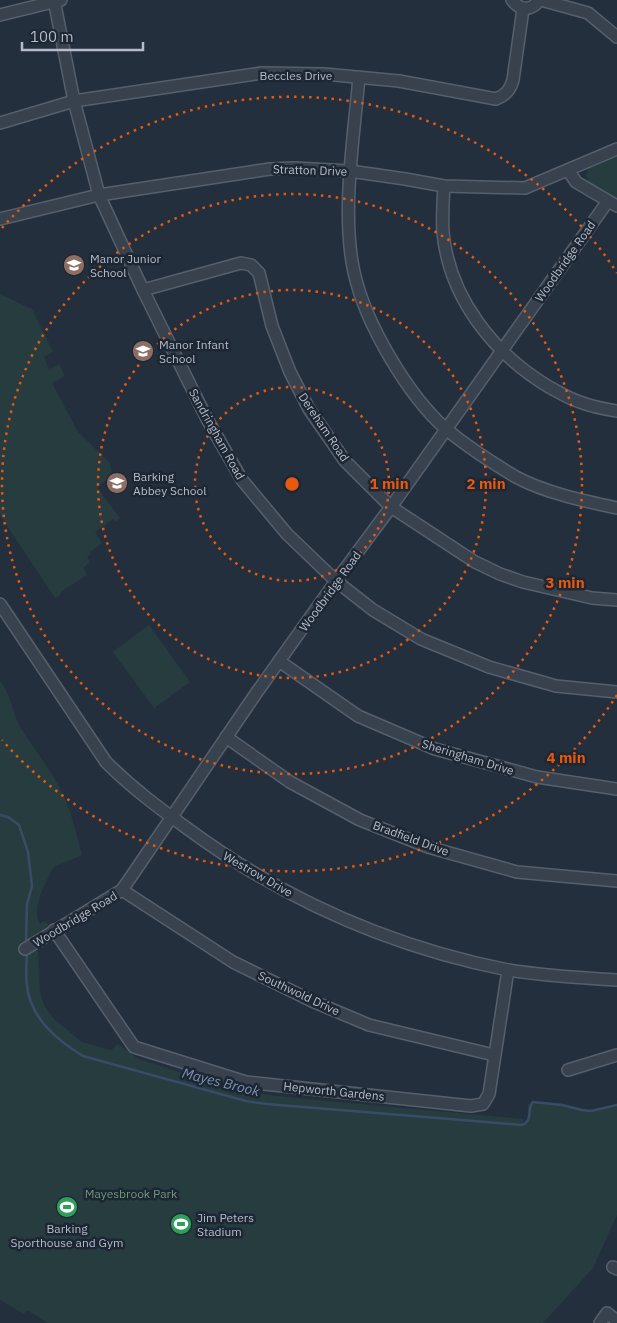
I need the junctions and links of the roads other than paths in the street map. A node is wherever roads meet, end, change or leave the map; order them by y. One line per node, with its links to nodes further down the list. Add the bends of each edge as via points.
1 (57, 0): 5 (street); 8 (street, Sandringham Road)
2 (512, 0): 4 (street)
3 (540, 0): 4 (street); 6 (street, via 588,13)
4 (523, 9): 7 (street, Beccles Drive, via 513,80 504,96 488,98 399,80)
5 (0, 15)
6 (617, 37)
7 (359, 77): 8 (street, Beccles Drive, via 262,73); 12 (street)
8 (74, 101): 9 (street, Beccles Drive); 14 (street, Sandringham Road)
9 (0, 122)
10 (617, 149): 11 (street, Stratton Drive)
11 (568, 170): 13 (street, Stratton Drive, via 526,188); 15 (street, via 576,182)
12 (350, 171): 13 (street, Stratton Drive); 14 (street, Stratton Drive, via 270,169); 20 (street, via 349,230 354,272 364,306 386,351 413,391)
13 (444, 186): 18 (street, via 443,232 450,263 475,318)
14 (99, 195): 16 (street, Stratton Drive); 17 (street, Sandringham Road)
15 (612, 204): 18 (street, Woodbridge Road)
16 (0, 219)
17 (143, 290): 21 (street, Dereham Road, via 241,263 255,268 272,326 309,409 345,461); 23 (street, Sandringham Road, via 207,419 242,480 287,534)
18 (502, 351): 19 (street, via 531,376 578,402); 20 (street, Woodbridge Road)
19 (617, 411)
20 (446, 429): 21 (street, Woodbridge Road); 22 (street, via 517,477 565,496)
21 (391, 507): 23 (street, Woodbridge Road); 24 (street, Dereham Road, via 475,562 500,574 592,598)
22 (617, 508)
23 (336, 581): 26 (street, Woodbridge Road); 27 (street, Sandringham Road, via 373,610 421,639 489,667 556,686)
24 (617, 600)
25 (0, 604): 30 (street, Westrow Drive, via 106,762)
26 (280, 661): 28 (street, Woodbridge Road); 29 (street, Sheringham Drive, via 358,716 435,750 536,777)
27 (617, 692)
28 (226, 737): 30 (street, Woodbridge Road); 31 (street, Bradfield Drive, via 290,782 360,820 428,847 517,872)
29 (617, 789)
30 (172, 818): 32 (street, Woodbridge Road); 35 (street, Westrow Drive, via 261,877 352,923 444,954)
31 (617, 881)
32 (122, 890): 33 (street, Woodbridge Road); 37 (street, Southwold Drive, via 233,962 312,1001 369,1024)
33 (54, 930): 34 (street, Woodbridge Road); 37 (street, Hepworth Gardens, via 134,1047 246,1082 471,1106 483,1104 489,1094)
34 (29, 946)
35 (508, 970): 36 (street, Westrow Drive); 37 (street, Hepworth Gardens)
36 (617, 980)
37 (494, 1054)
38 (617, 1055): 39 (street)
39 (568, 1070)
40 (604, 1318): 41 (street)
41 (617, 1320)

